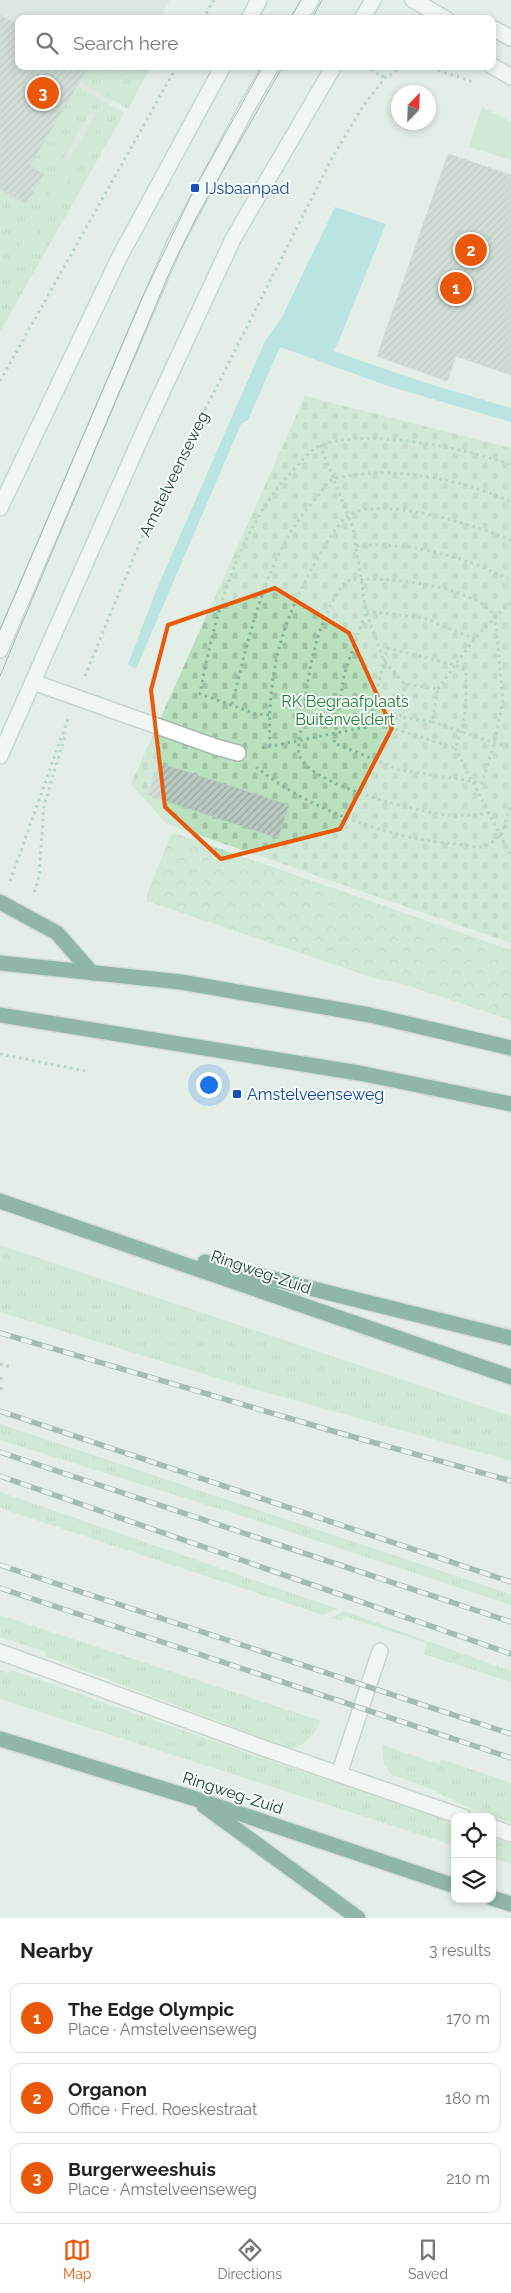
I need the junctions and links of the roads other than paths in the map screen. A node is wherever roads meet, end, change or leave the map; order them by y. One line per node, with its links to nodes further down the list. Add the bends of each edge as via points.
1 (259, 0): 5 (main road)
2 (311, 0): 6 (main road)
3 (374, 0): 7 (main road)
4 (413, 0): 8 (main road)
5 (251, 15)
6 (302, 15)
7 (365, 15)
8 (441, 15)
9 (496, 30): 10 (main road)
10 (511, 38)
11 (496, 68): 15 (main road)
12 (221, 70): 16 (main road, via 120,256)
13 (270, 70): 17 (main road, via 174,245)
14 (332, 70): 18 (main road, via 233,239)
15 (511, 77)
16 (0, 508)
17 (0, 650)
18 (33, 682): 19 (main road); 20 (main road)
19 (238, 753)
20 (0, 756)
21 (1, 903): 23 (highway, via 64,939)
22 (0, 963): 23 (highway)
23 (92, 973): 25 (highway, via 181,982 287,1000 370,1015)
24 (0, 1015): 26 (highway, via 359,1073)
25 (511, 1048)
26 (511, 1104)
27 (0, 1201): 28 (highway, Ringweg-Zuid)
28 (107, 1237): 29 (highway); 30 (highway, Ringweg-Zuid)
29 (511, 1338)
30 (511, 1377)
31 (380, 1651): 34 (main road)
32 (0, 1652): 34 (main road)
33 (0, 1739): 35 (highway, Ringweg-Zuid)
34 (339, 1774): 36 (main road)
35 (193, 1798): 39 (highway, Ringweg-Zuid); 42 (highway)
36 (452, 1813)
37 (496, 1828): 38 (main road)
38 (511, 1834)
39 (451, 1885)
40 (496, 1899): 41 (highway)
41 (511, 1904)
42 (358, 1918)

